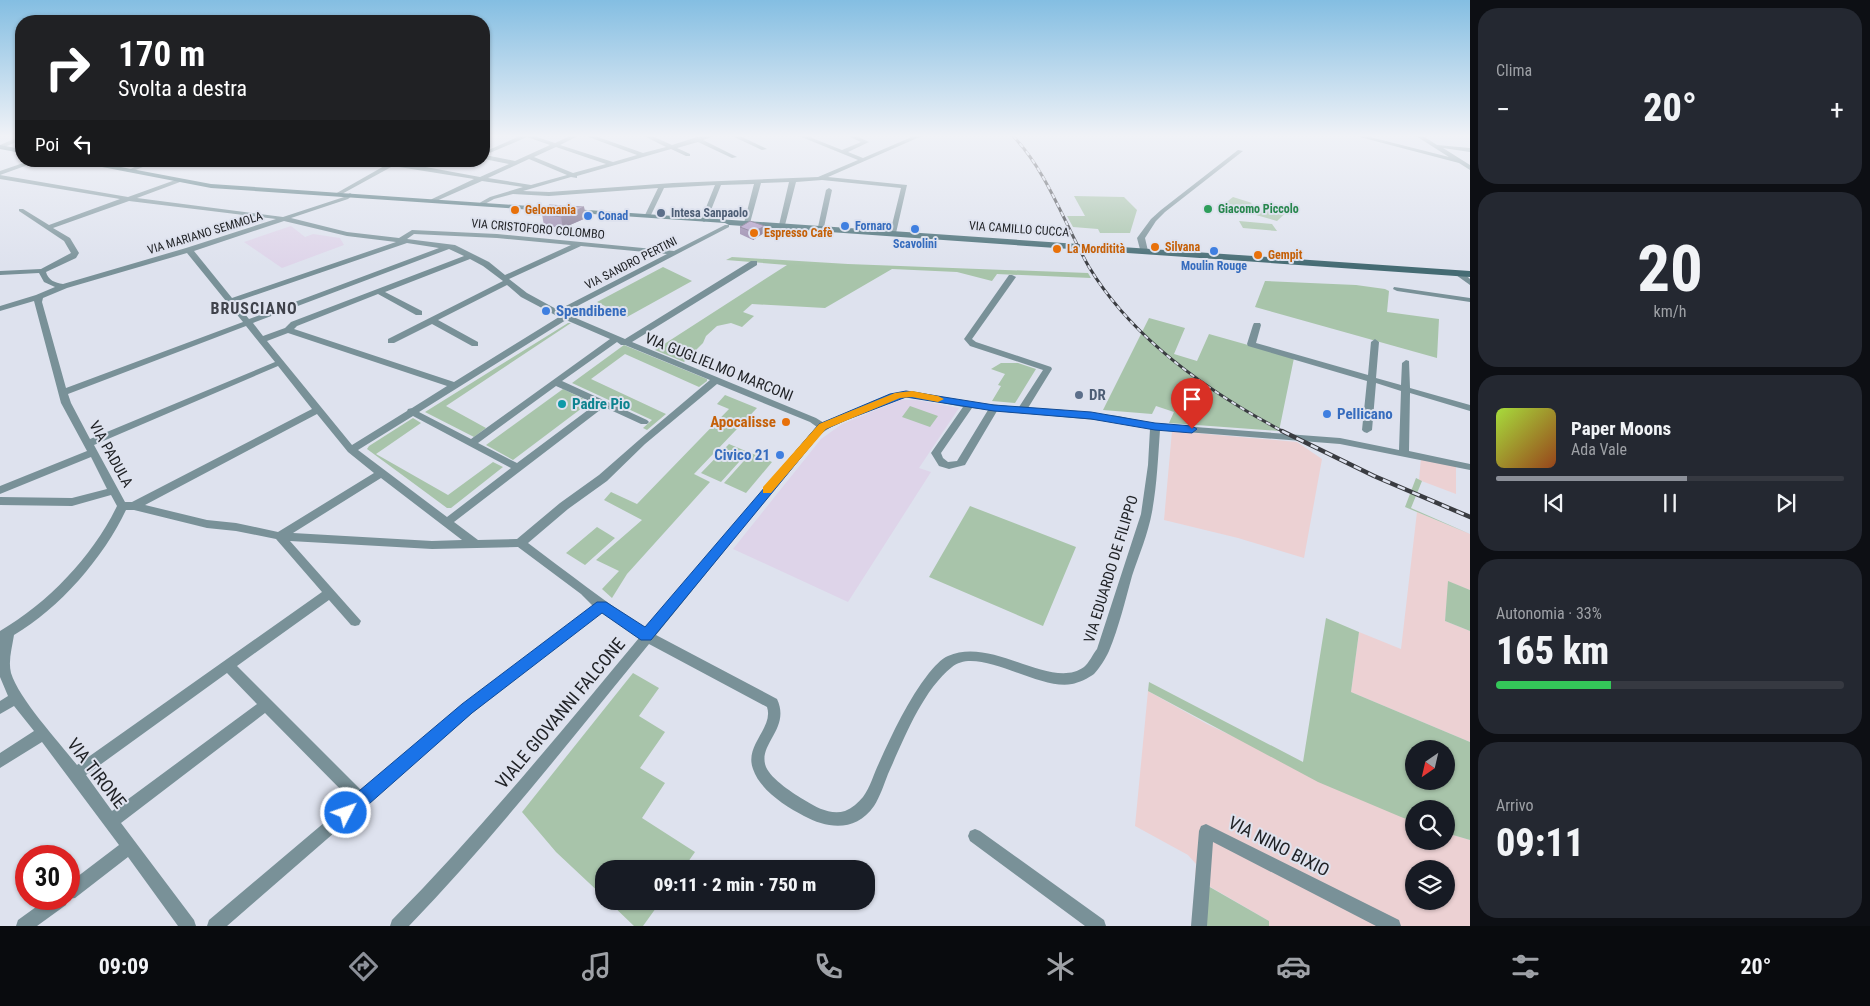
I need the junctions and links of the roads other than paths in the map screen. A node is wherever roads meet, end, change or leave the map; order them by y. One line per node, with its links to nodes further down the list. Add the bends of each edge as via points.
1 (13, 179): 20 (street, VIA GUGLIELMO MARCONI)
2 (169, 179): 11 (street, VIA CAMILLO CUCCA)
3 (365, 179): 18 (street)
4 (478, 179): 21 (street)
5 (487, 179): 15 (street)
6 (563, 179): 15 (street)
7 (805, 179): 10 (street)
8 (835, 179): 31 (street, via 905,186)
9 (1204, 179): 36 (street, via 1153,220 1141,238)
10 (793, 180): 12 (street); 28 (street)
11 (178, 181): 18 (street, VIA CAMILLO CUCCA); 20 (street)
12 (758, 182): 14 (street); 26 (street)
13 (718, 185): 27 (street)
14 (662, 186): 17 (street, via 549,194); 24 (street)
15 (534, 188): 17 (street)
16 (829, 190): 30 (street)
17 (516, 193): 22 (street)
18 (338, 194): 19 (street, VIA CAMILLO CUCCA)
19 (350, 194): 21 (street, VIA CAMILLO CUCCA); 25 (street, VIA MARIANO SEMMOLA)
20 (126, 199): 25 (street, VIA GUGLIELMO MARCONI); 29 (street)
21 (434, 200): 22 (street, VIA CAMILLO CUCCA)
22 (483, 203): 24 (street, VIA CAMILLO CUCCA)
23 (21, 210): 29 (street)
24 (648, 215): 27 (street, VIA CAMILLO CUCCA)
25 (284, 219): 32 (street, VIA GUGLIELMO MARCONI, via 347,234); 35 (street, VIA MARIANO SEMMOLA)
26 (747, 223): 27 (street, VIA CAMILLO CUCCA); 28 (street, VIA CAMILLO CUCCA)
27 (720, 224): 37 (street, VIA SANDRO PERTINI)
28 (782, 225): 30 (street, VIA CAMILLO CUCCA)
29 (50, 227): 40 (street, via 67,240 75,253)
30 (821, 227): 31 (street, VIA CAMILLO CUCCA)
31 (893, 233): 36 (street, VIA CAMILLO CUCCA)
32 (404, 241): 33 (street, VIA CRISTOFORO COLOMBO, via 412,232); 34 (street, VIA GUGLIELMO MARCONI); 51 (street, VIA CRISTOFORO COLOMBO)
33 (581, 244): 37 (street, VIA CRISTOFORO COLOMBO); 45 (street)
34 (448, 246): 38 (street, VIA GUGLIELMO MARCONI); 57 (street)
35 (189, 250): 47 (street, VIA MARIANO SEMMOLA); 51 (street)
36 (1144, 250): 42 (street, VIA CAMILLO CUCCA)
37 (676, 252): 55 (street, VIA SANDRO PERTINI)
38 (471, 256): 45 (street, VIA GUGLIELMO MARCONI); 49 (street)
39 (754, 263): 62 (street)
40 (42, 271): 41 (street); 47 (street, via 42,276 50,282)
41 (0, 273)
42 (1459, 273): 43 (street, VIA CAMILLO CUCCA); 46 (street)
43 (1470, 274)
44 (1012, 277): 78 (street, via 968,341 1048,369)
45 (505, 280): 55 (street, VIA GUGLIELMO MARCONI); 56 (street)
46 (1470, 283)
47 (64, 286): 50 (street)
48 (1397, 289): 52 (street)
49 (379, 292): 54 (street); 59 (street, via 294,324)
50 (39, 298): 53 (street); 72 (street, VIA PADULA)
51 (232, 300): 57 (street)
52 (1468, 300)
53 (0, 309)
54 (420, 313)
55 (561, 315): 62 (street, VIA GUGLIELMO MARCONI); 70 (street, VIA SANDRO PERTINI)
56 (430, 320): 61 (street); 64 (street)
57 (248, 322): 60 (street); 72 (street)
58 (1257, 325): 68 (street, via 1250,344)
59 (288, 330): 60 (street); 70 (street)
60 (264, 339): 65 (street)
61 (391, 341)
62 (619, 341): 67 (street, VIA GUGLIELMO MARCONI); 69 (street)
63 (1375, 342): 68 (street)
64 (475, 344)
65 (281, 362): 77 (street); 85 (street)
66 (1406, 363): 71 (street)
67 (716, 380): 81 (street, VIA GUGLIELMO MARCONI); 98 (street, via 603,478)
68 (1373, 380): 71 (street); 83 (street)
69 (556, 382): 73 (street); 84 (street)
70 (456, 386): 79 (street, VIA SANDRO PERTINI)
71 (1406, 389): 76 (street); 87 (street)
72 (64, 392): 85 (street, VIA PADULA, via 66,403)
73 (603, 403): 80 (street); 89 (street)
74 (969, 405): 75 (street); 75 (street, via 936,453 938,460 945,465 961,463); 81 (street, via 903,394)
75 (994, 408): 78 (street)
76 (1470, 408)
77 (319, 410): 86 (street); 94 (street)
78 (1022, 410): 82 (street, via 1118,419)
79 (411, 411): 84 (street); 86 (street, VIA SANDRO PERTINI)
80 (644, 422)
81 (822, 427): 103 (street, VIALE GIOVANNI FALCONE)
82 (1155, 427): 87 (street, via 1320,439); 103 (street, VIA EDUARDO DE FILIPPO, via 1146,514 1103,651 1097,661 1077,677 1062,680 988,658 958,657 939,670 921,697 869,801 848,818 816,817 768,782 761,773 757,755 774,721 772,703)
83 (1368, 430)
84 (471, 443): 89 (street)
85 (90, 448): 91 (street); 92 (street, VIA PADULA)
86 (352, 450): 90 (street)
87 (1404, 453): 88 (street)
88 (1470, 467)
89 (518, 468): 95 (street)
90 (382, 473): 95 (street); 96 (street)
91 (0, 490)
92 (113, 491): 93 (street, via 72,502); 94 (street, VIA PADULA)
93 (0, 501)
94 (128, 506): 96 (street); 102 (street, VIA PADULA, via 91,557 52,597)
95 (447, 522): 97 (street)
96 (278, 536): 97 (street, via 432,545); 99 (street)
97 (474, 543): 98 (street)
98 (520, 543): 100 (street)
99 (329, 593): 101 (street); 104 (street)
100 (602, 606): 103 (street); 112 (street, via 467,708)
101 (355, 622)
102 (4, 636): 105 (street, VIA TIRONE)
103 (646, 636): 121 (street, VIALE GIOVANNI FALCONE, via 534,774)
104 (228, 666): 107 (street); 111 (street)
105 (2, 676): 106 (street, VIA TIRONE)
106 (16, 698): 108 (street); 109 (street, VIA TIRONE)
107 (265, 705): 112 (street); 113 (street)
108 (0, 708)
109 (42, 734): 110 (street); 111 (street, VIA TIRONE)
110 (0, 761)
111 (76, 774): 113 (street, VIA TIRONE)
112 (361, 800): 120 (street)
113 (111, 821): 115 (street, VIA TIRONE)
114 (975, 836): 122 (street)
115 (129, 846): 116 (street); 119 (street, VIA TIRONE)
116 (80, 884)
117 (45, 910): 118 (street)
118 (24, 926)
119 (188, 926)
120 (215, 926)
121 (398, 926)
122 (1098, 926)
123 (1199, 926): 124 (street, VIA NINO BIXIO, via 1206,831)
124 (1393, 926)

